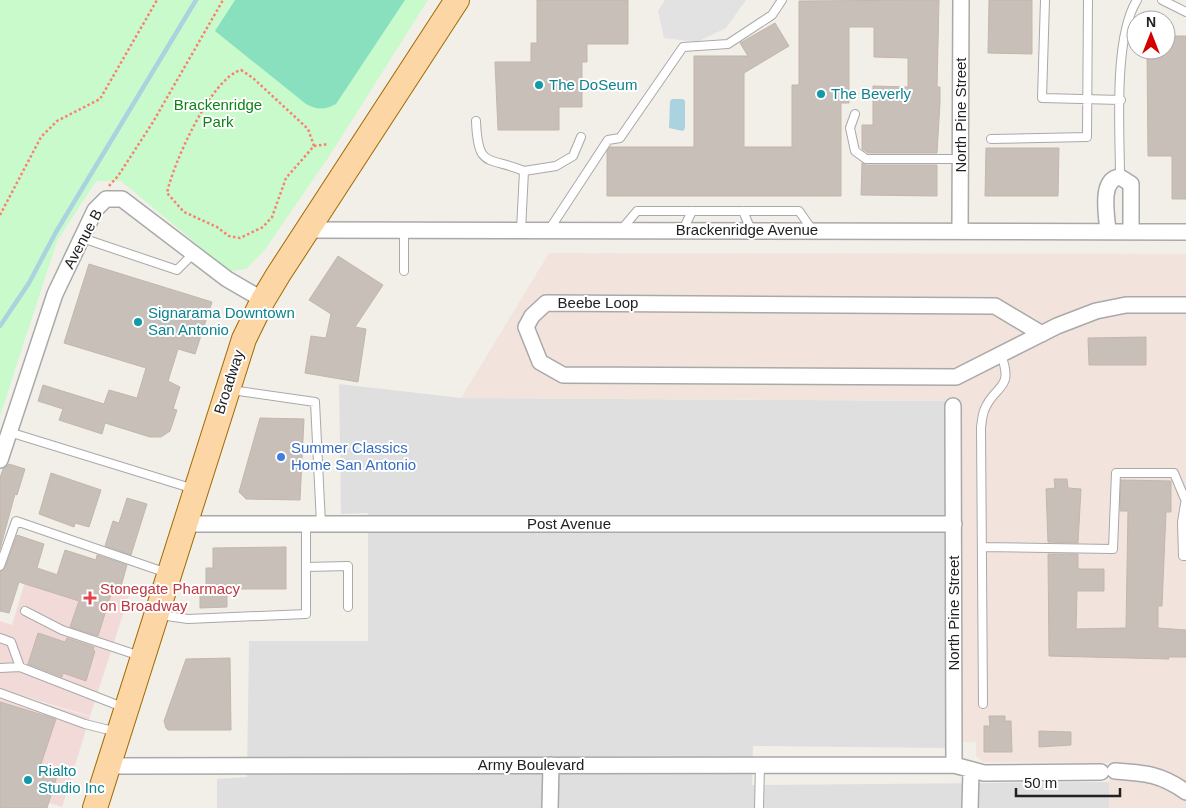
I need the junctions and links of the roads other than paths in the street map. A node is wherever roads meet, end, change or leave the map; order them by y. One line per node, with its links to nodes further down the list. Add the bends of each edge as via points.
1 (457, 0): 20 (main road, Broadway)
2 (782, 0): 23 (lane, via 772,15 728,44 683,47 620,138 608,140)
3 (961, 0): 15 (street, North Pine Street)
4 (1045, 0): 9 (lane, via 1042,98)
5 (1088, 0): 9 (lane)
6 (1137, 0): 10 (lane, via 1123,40)
7 (1162, 0): 8 (lane)
8 (1186, 12)
9 (1087, 99): 10 (lane); 14 (lane, via 1087,137)
10 (1121, 100): 17 (lane)
11 (855, 114): 15 (lane, via 850,128 855,151 866,159)
12 (476, 121): 16 (lane, via 479,152 486,160)
13 (581, 137): 16 (lane, via 574,156 556,166)
14 (991, 139)
15 (961, 159): 28 (street, North Pine Street)
16 (524, 171): 22 (lane)
17 (1120, 177): 29 (street, via 1106,187); 30 (street, via 1131,184)
18 (692, 211): 19 (lane); 24 (lane, via 637,211); 25 (lane)
19 (743, 211): 26 (lane); 27 (lane, via 799,211)
20 (308, 230): 21 (street, Brackenridge Avenue); 35 (main road, Broadway)
21 (404, 230): 22 (street, Brackenridge Avenue); 34 (lane)
22 (521, 230): 23 (street, Brackenridge Avenue)
23 (549, 230): 24 (street, Brackenridge Avenue)
24 (620, 230): 25 (street, Brackenridge Avenue)
25 (683, 230): 26 (street, Brackenridge Avenue)
26 (751, 230): 27 (street, Brackenridge Avenue)
27 (813, 231): 28 (street, Brackenridge Avenue)
28 (960, 231): 29 (street, Brackenridge Avenue)
29 (1108, 232): 30 (street, Brackenridge Avenue)
30 (1131, 232): 31 (street, Brackenridge Avenue)
31 (1186, 232)
32 (82, 238): 33 (lane, via 177,270); 33 (street, Avenue B, via 96,210 106,199 122,200); 41 (street, Avenue B, via 55,294)
33 (194, 253): 35 (street, Avenue B, via 227,279)
34 (404, 270)
35 (263, 300): 39 (main road, Broadway)
36 (1186, 305): 37 (street, via 1126,305 1096,311)
37 (1042, 334): 38 (street); 38 (street, Beebe Loop, via 995,306 546,303 526,327 540,362 562,375 956,377)
38 (1001, 355): 48 (lane, via 1006,368 1005,379 984,411 981,427)
39 (226, 390): 43 (main road, Broadway); 46 (lane, via 315,402)
40 (952, 406): 47 (street, North Pine Street)
41 (9, 432): 42 (street, Avenue B); 43 (lane)
42 (0, 460)
43 (195, 489): 45 (main road, Broadway)
44 (1185, 498): 48 (lane, via 1174,472 1116,473 1113,549); 49 (lane, via 1182,522 1183,556)
45 (184, 524): 46 (street, Post Avenue); 52 (main road, Broadway)
46 (313, 524): 47 (street, Post Avenue); 51 (lane)
47 (954, 524): 64 (street, North Pine Street)
48 (982, 547): 61 (lane)
49 (1186, 556)
50 (0, 566): 52 (lane, via 16,520)
51 (306, 567): 53 (lane, via 348,566); 55 (lane, via 306,614 188,619)
52 (169, 574): 55 (main road, Broadway)
53 (348, 607)
54 (25, 611): 57 (lane, via 62,630)
55 (156, 615): 57 (main road, Broadway)
56 (0, 638): 58 (lane, via 11,642)
57 (142, 656): 62 (main road, Broadway)
58 (20, 667): 59 (lane); 62 (lane)
59 (0, 668)
60 (0, 693): 63 (lane, via 85,724)
61 (983, 704)
62 (126, 709): 63 (main road, Broadway)
63 (119, 732): 66 (main road, Broadway)
64 (954, 764): 65 (street, Army Boulevard); 68 (street)
65 (760, 765): 67 (street, Army Boulevard); 72 (lane)
66 (109, 766): 67 (street, Army Boulevard); 70 (main road, Broadway)
67 (552, 766): 71 (street)
68 (971, 771): 69 (street, via 1155,775); 73 (street)
69 (1186, 792)
70 (95, 808)
71 (550, 808)
72 (759, 808)
73 (970, 808)

